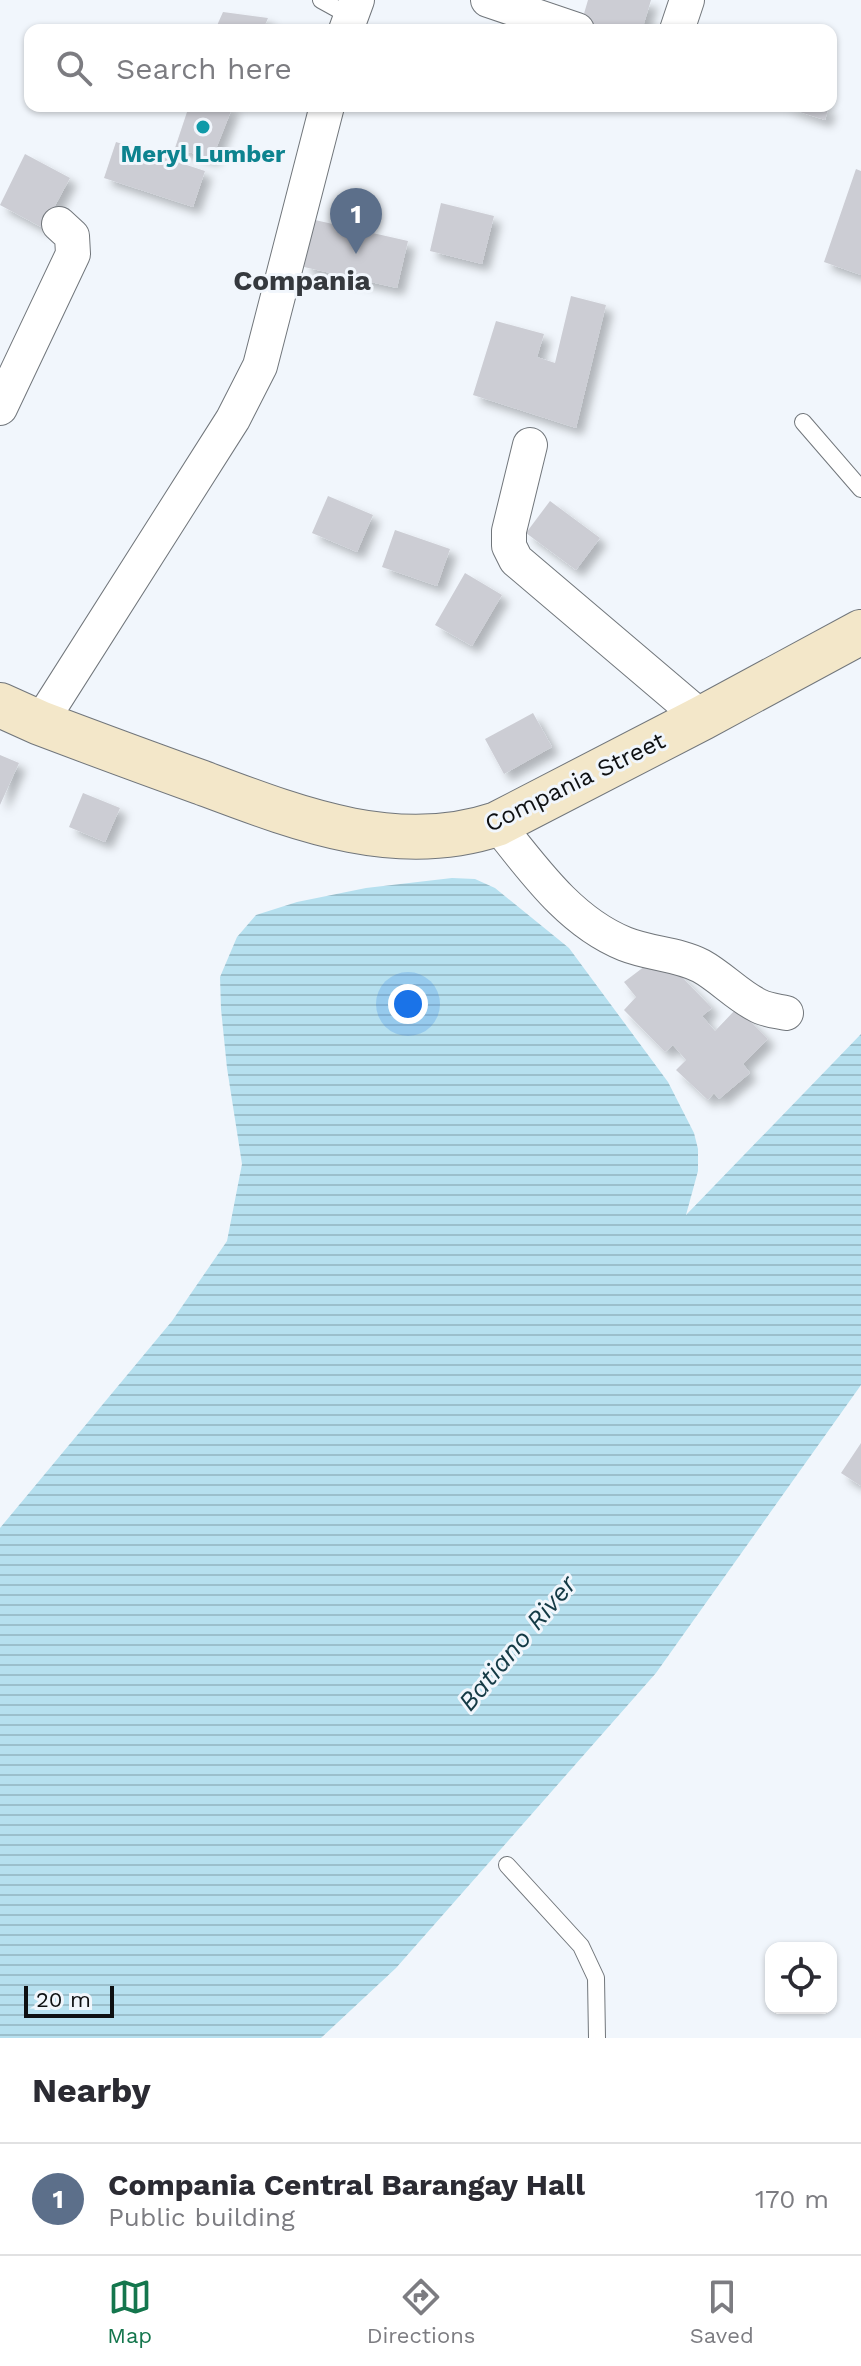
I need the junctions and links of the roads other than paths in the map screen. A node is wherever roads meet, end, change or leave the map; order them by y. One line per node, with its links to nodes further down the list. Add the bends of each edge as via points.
1 (488, 0): 3 (street)
2 (687, 0): 4 (street)
3 (559, 24)
4 (679, 24)
5 (325, 112): 14 (street, via 260,366 233,419)
6 (59, 224): 7 (street, via 72,236 73,254)
7 (0, 408)
8 (803, 422): 10 (lane)
9 (530, 445): 13 (street, via 509,531 516,560)
10 (861, 489)
11 (861, 632): 13 (street, Compania Street)
12 (0, 705): 14 (street, Compania Street)
13 (702, 718): 15 (street, Compania Street)
14 (40, 723): 15 (street, Compania Street, via 297,818 387,836 437,838)
15 (497, 824): 16 (street, via 549,889 621,943 701,966 758,1006)
16 (786, 1013)
17 (507, 1865): 18 (lane, via 581,1946 596,1978)
18 (597, 2038)

